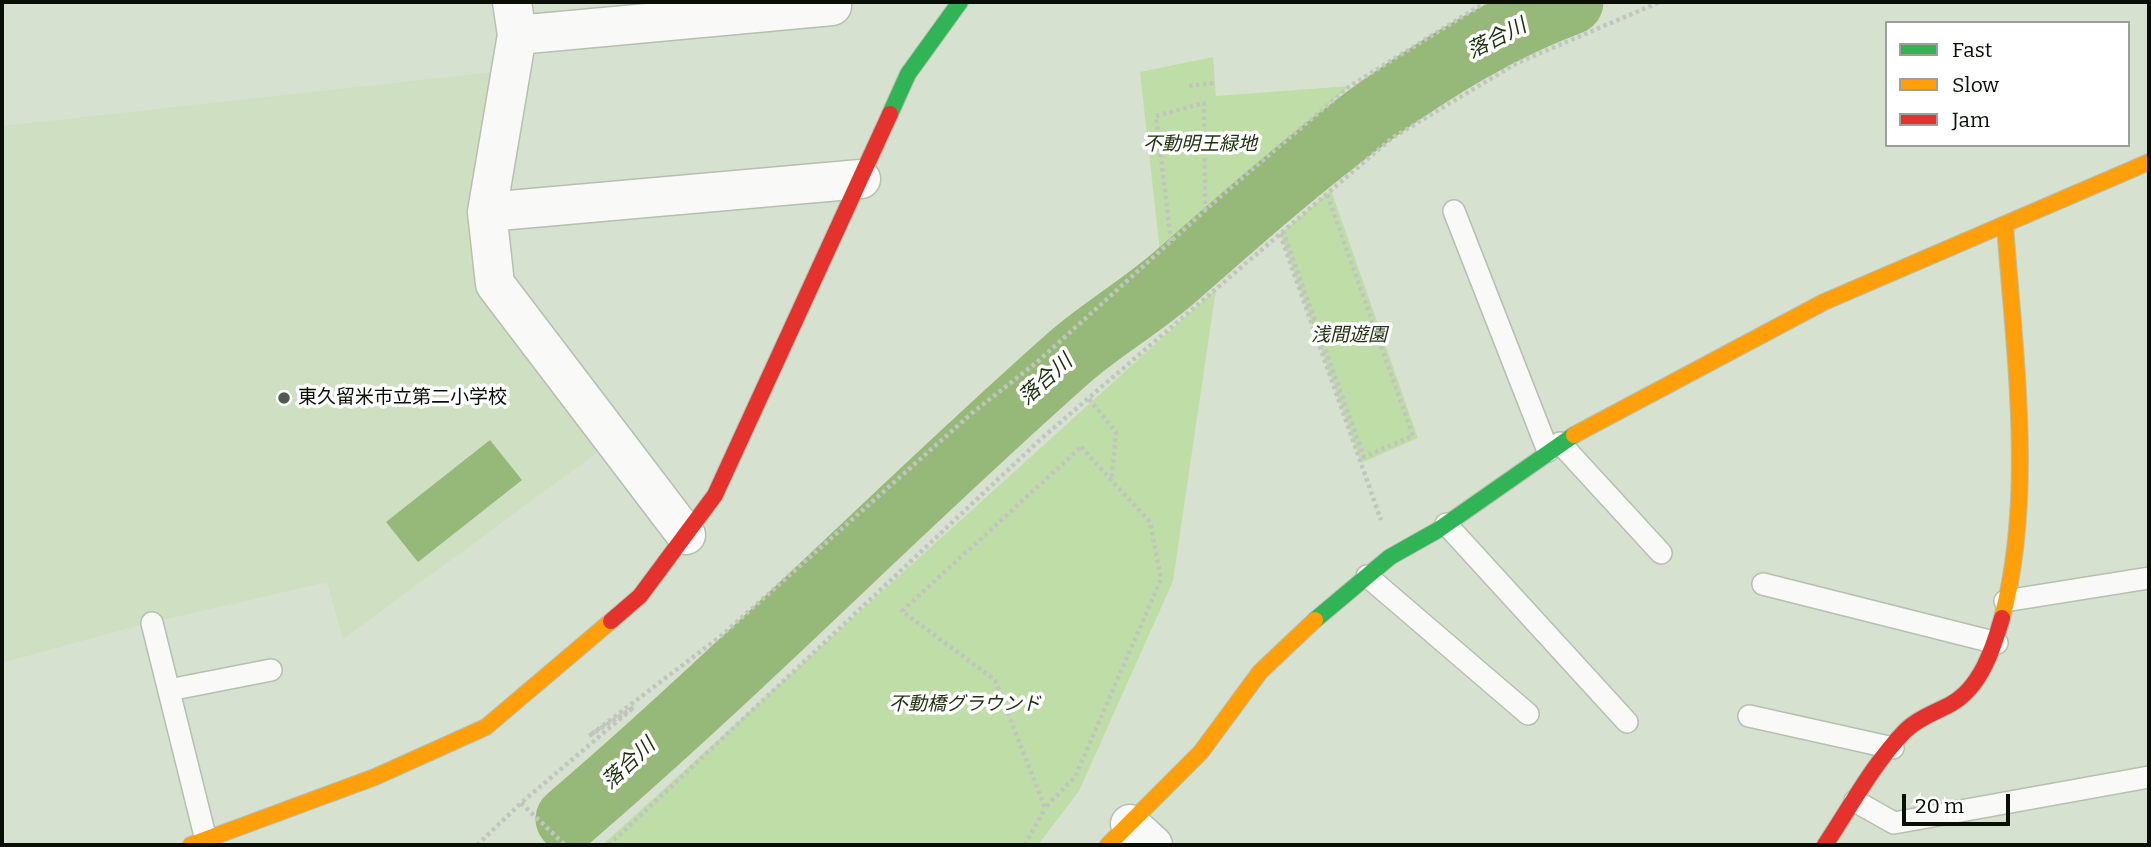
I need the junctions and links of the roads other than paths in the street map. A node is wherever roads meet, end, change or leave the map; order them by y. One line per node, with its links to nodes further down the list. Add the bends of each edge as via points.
1 (832, 2): 3 (street, via 832,6)
2 (960, 2): 5 (street, via 908,74)
3 (514, 18): 7 (street)
4 (2149, 162): 8 (street)
5 (861, 179): 7 (street); 11 (street, via 715,495)
6 (1454, 211): 9 (lane)
7 (487, 212): 11 (street, via 495,284)
8 (2005, 225): 9 (street, via 1824,302); 16 (street, via 2019,440 2011,582)
9 (1554, 447): 10 (street); 12 (lane)
10 (1446, 524): 13 (street); 23 (lane)
11 (686, 535): 28 (street, via 640,596 486,727 374,777)
12 (1661, 553)
13 (1367, 576): 21 (lane); 27 (street, via 1260,672)
14 (2149, 578): 16 (lane)
15 (1763, 584): 18 (lane)
16 (2004, 601): 18 (street)
17 (152, 623): 20 (lane)
18 (1997, 643): 24 (street, via 1970,690 1909,727)
19 (271, 670): 20 (lane)
20 (169, 690): 28 (lane)
21 (1528, 714)
22 (1749, 716): 24 (lane)
23 (1627, 722)
24 (1893, 748): 26 (street)
25 (2149, 777): 26 (lane, via 1894,823)
26 (1854, 801): 29 (street)
27 (1130, 838)
28 (198, 843)
29 (1825, 845)

